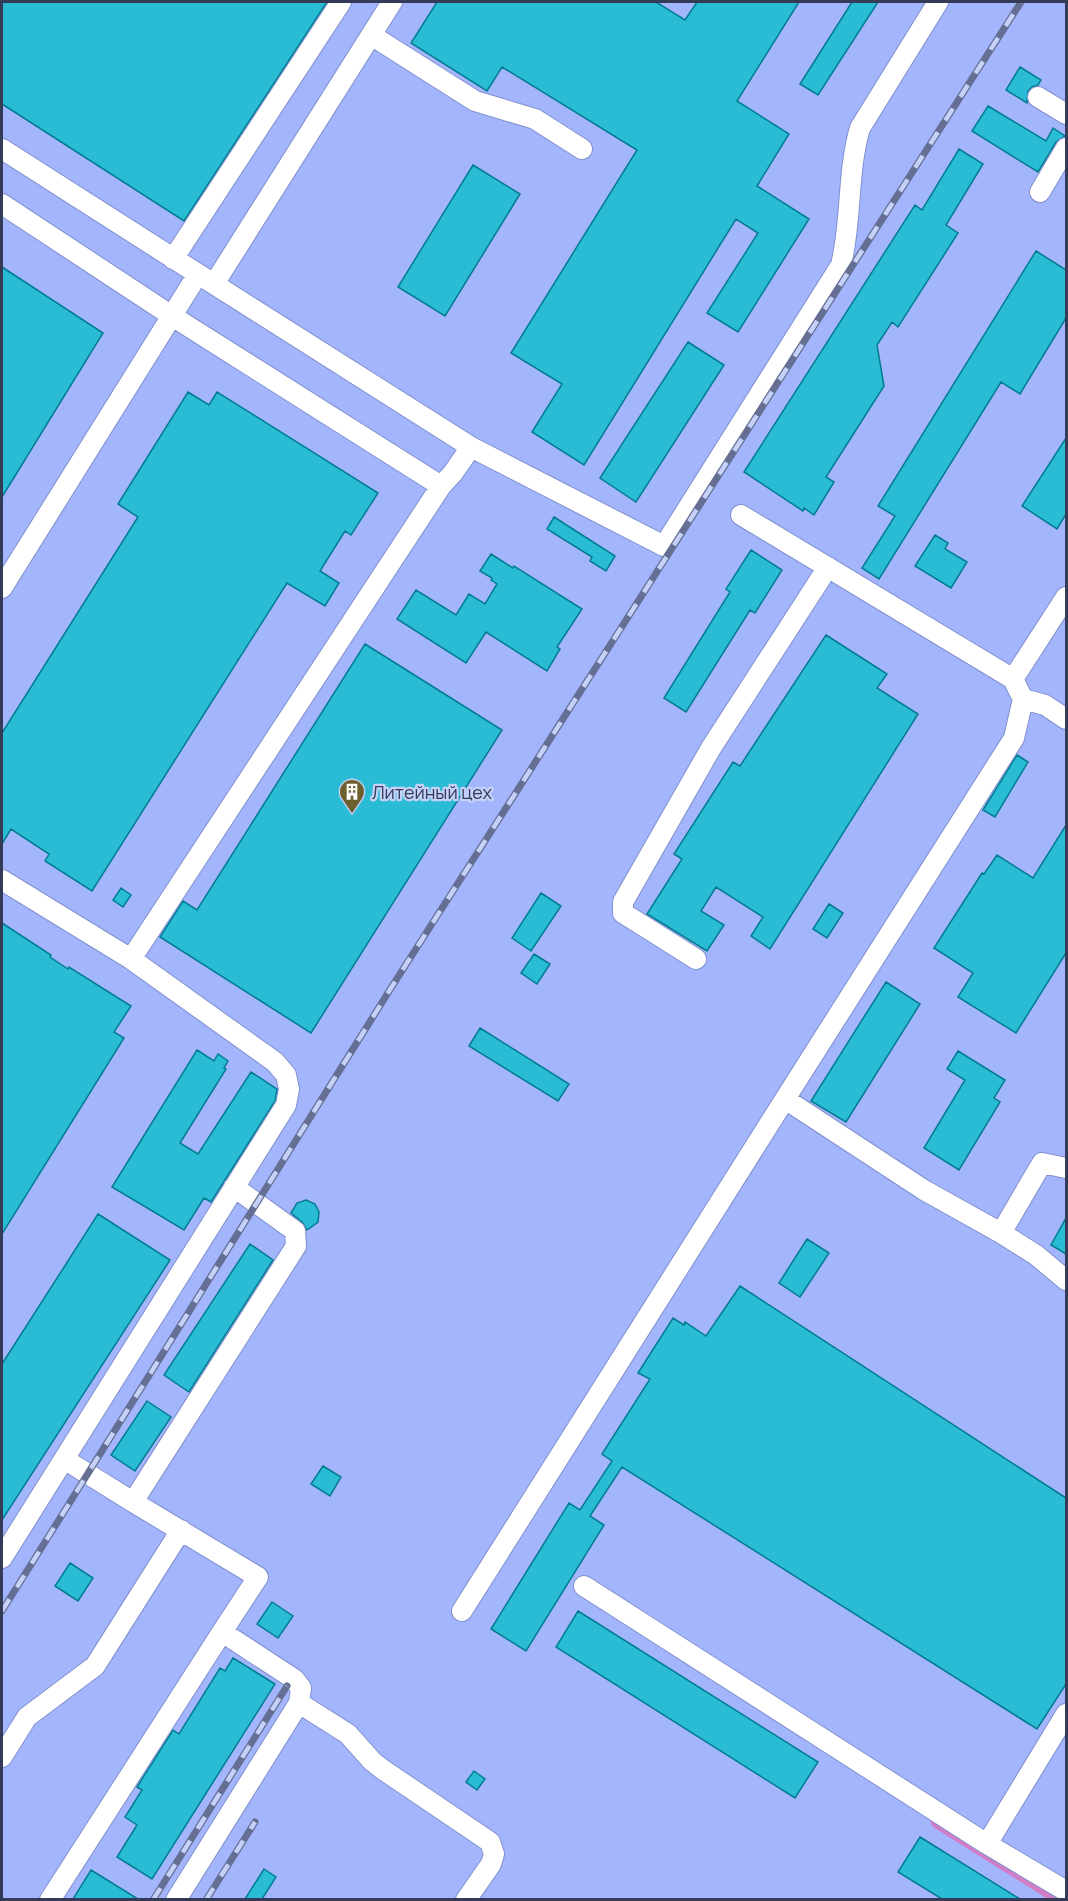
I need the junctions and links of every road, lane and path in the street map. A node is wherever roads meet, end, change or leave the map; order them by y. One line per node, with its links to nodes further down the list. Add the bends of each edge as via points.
1 (341, 2): 12 (lane)
2 (392, 2): 4 (lane)
3 (938, 2): 15 (lane, via 860,128 842,265 664,546)
4 (371, 35): 9 (lane, via 475,101 535,119); 13 (lane)
5 (1038, 97): 6 (lane)
6 (1066, 114)
7 (1066, 148): 10 (lane)
8 (2, 149): 12 (lane)
9 (582, 149)
10 (1040, 192)
11 (2, 204): 14 (lane)
12 (173, 259): 13 (lane)
13 (206, 279): 14 (lane); 15 (lane)
14 (172, 316): 16 (lane); 19 (lane)
15 (471, 447): 16 (lane)
16 (441, 486): 25 (lane)
17 (741, 515): 18 (lane)
18 (828, 567): 21 (lane); 26 (lane, via 711,748 623,902 623,913)
19 (2, 588)
20 (1066, 597): 21 (lane)
21 (1013, 679): 22 (lane)
22 (1023, 699): 23 (lane, via 1045,705); 27 (lane, via 1014,738)
23 (1066, 719)
24 (2, 880): 25 (lane)
25 (131, 959): 29 (lane, via 275,1062 286,1075 286,1105)
26 (696, 959)
27 (785, 1099): 30 (lane, via 924,1190); 37 (lane)
28 (1066, 1168): 30 (lane, via 1042,1163)
29 (234, 1187): 32 (lane); 33 (lane, via 295,1231 296,1246)
30 (1001, 1233): 31 (lane)
31 (1066, 1280)
32 (64, 1459): 33 (lane); 35 (lane)
33 (133, 1502): 34 (lane)
34 (181, 1530): 38 (lane, via 258,1577); 41 (lane, via 95,1666 27,1717)
35 (2, 1558)
36 (584, 1586): 42 (lane)
37 (462, 1611)
38 (222, 1632): 39 (lane, via 294,1679 301,1688); 44 (lane)
39 (299, 1703): 45 (lane); 46 (lane, via 348,1734 382,1769 490,1842 493,1858)
40 (1066, 1714): 42 (lane)
41 (2, 1757)
42 (987, 1844): 43 (lane)
43 (1066, 1891)
44 (50, 1899)
45 (176, 1899)
46 (466, 1899)

